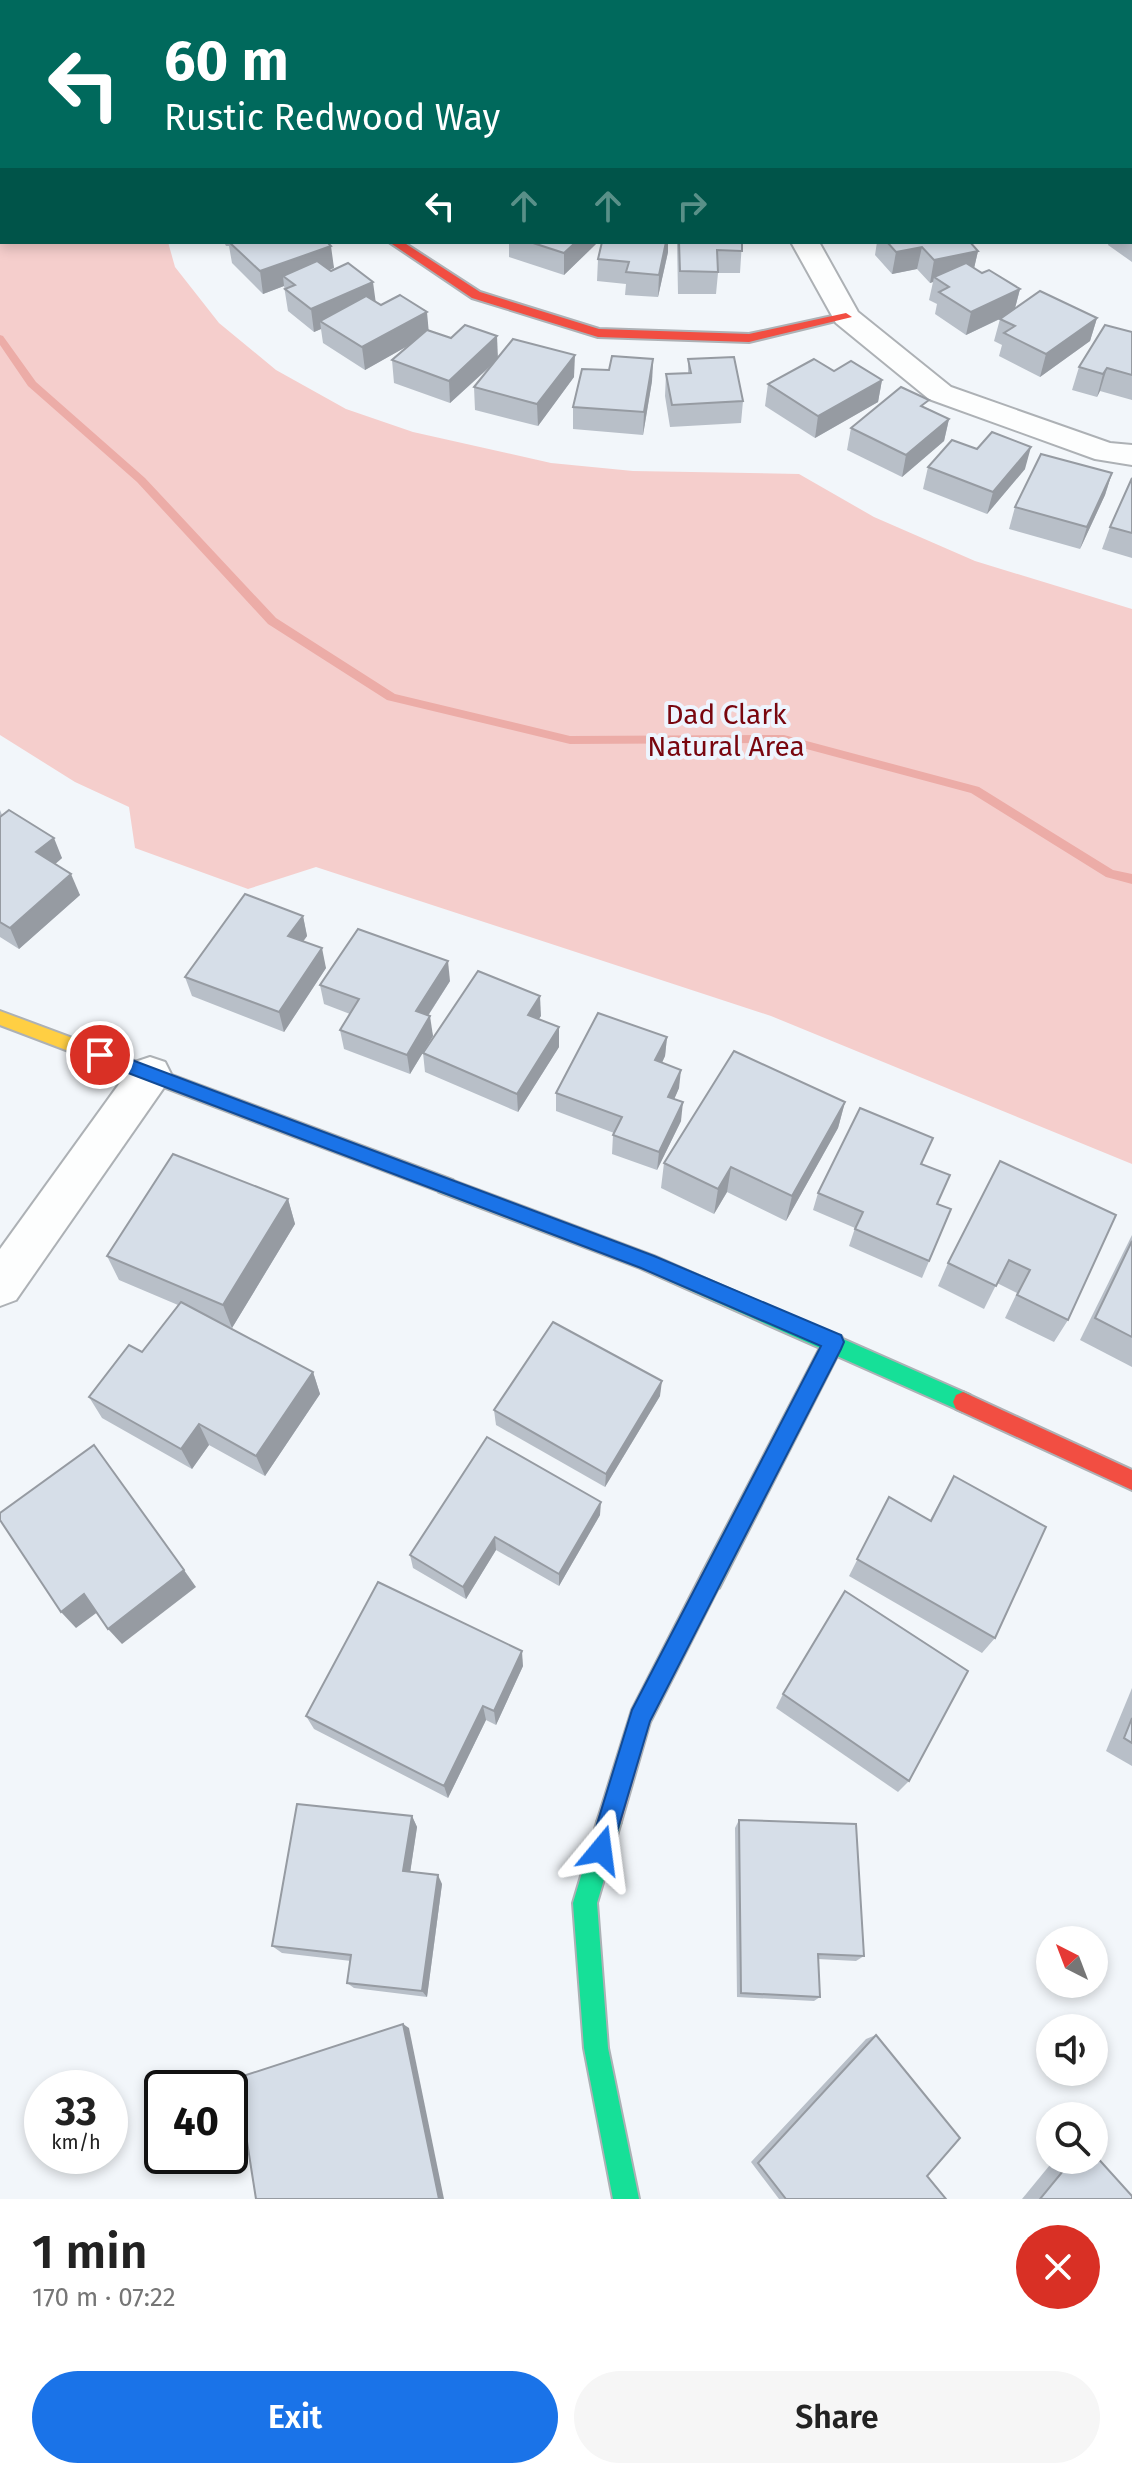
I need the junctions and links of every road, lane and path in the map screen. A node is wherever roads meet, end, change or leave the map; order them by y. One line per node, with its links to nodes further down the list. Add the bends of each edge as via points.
1 (398, 244): 3 (street, via 476,295 598,333 749,338)
2 (806, 244): 3 (street)
3 (846, 317): 4 (street, via 940,393 1106,452)
4 (1132, 455)
5 (0, 1018): 6 (street)
6 (150, 1074): 7 (street); 8 (street, via 647,1262)
7 (0, 1286)
8 (834, 1342): 9 (street); 10 (street, via 640,1718 585,1903 596,2048)
9 (1132, 1480)
10 (626, 2199)

